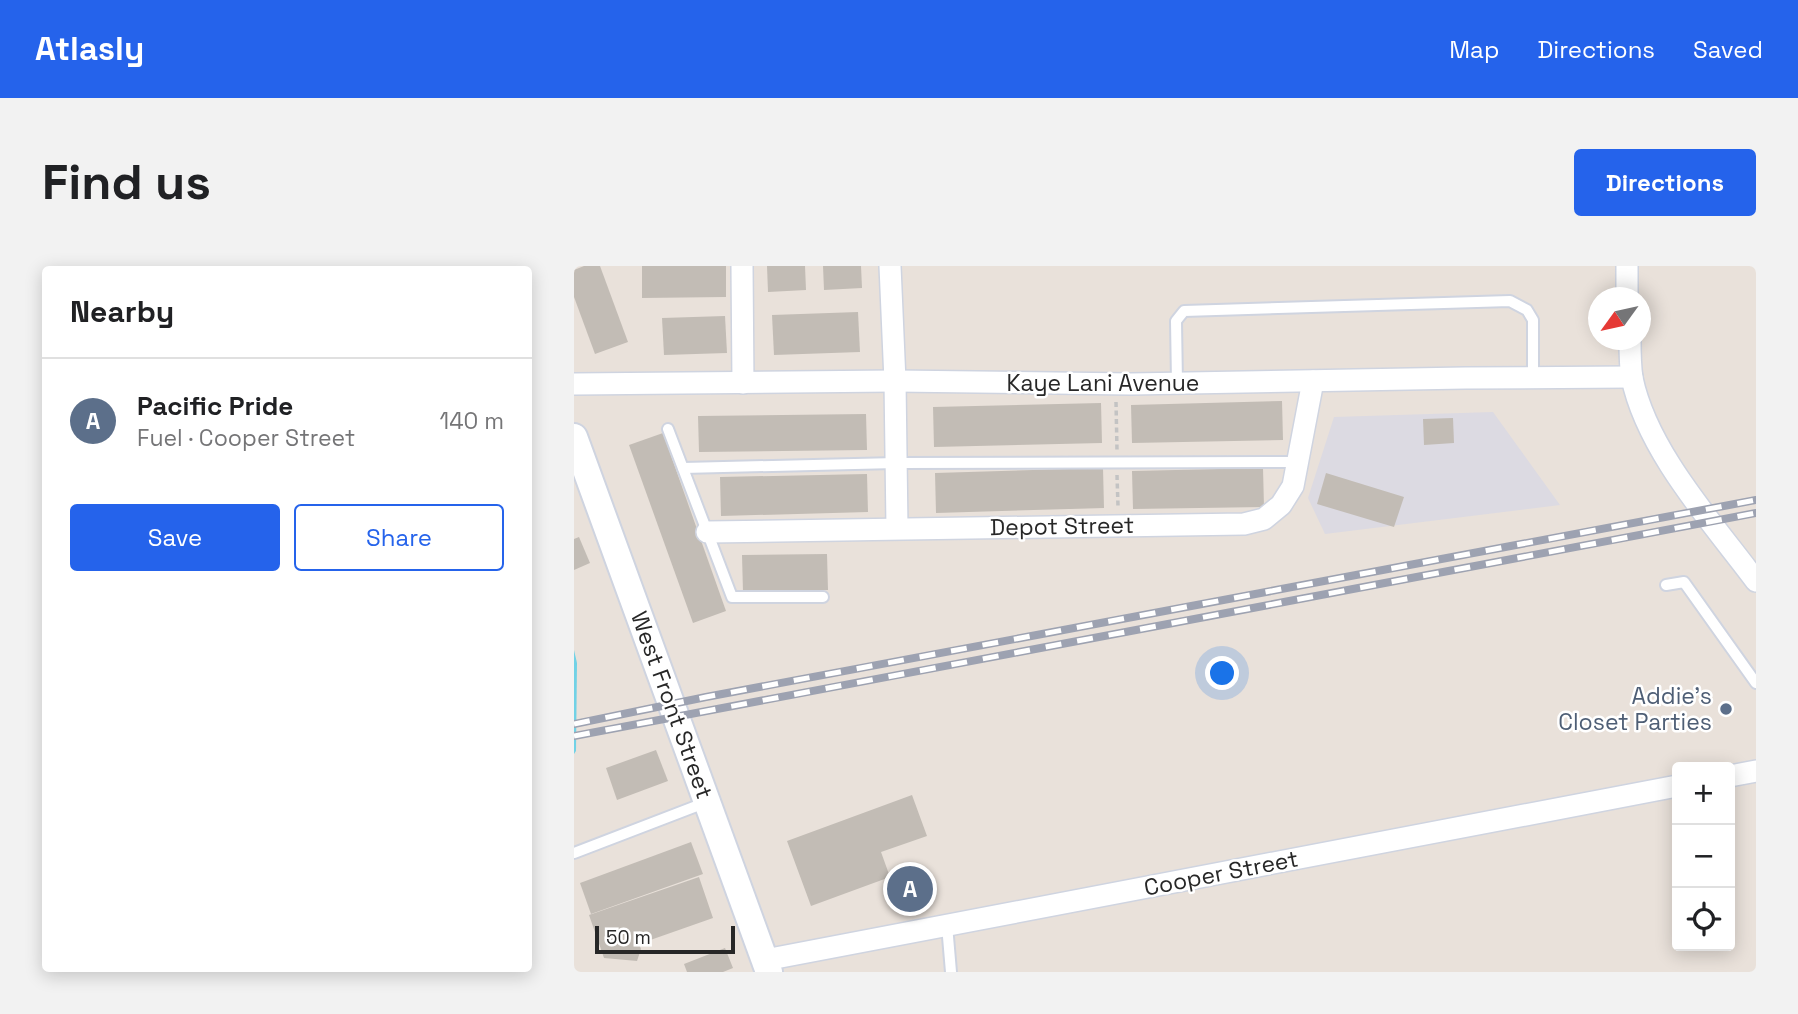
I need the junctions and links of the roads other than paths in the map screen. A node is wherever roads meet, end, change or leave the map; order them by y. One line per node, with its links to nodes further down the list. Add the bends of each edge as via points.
1 (742, 266): 10 (street)
2 (890, 266): 8 (street)
3 (1627, 266): 4 (street)
4 (1627, 287)
5 (1631, 350): 6 (street)
6 (1632, 377): 7 (street, Kaye Lani Avenue); 20 (street, via 1649,429 1666,458)
7 (1533, 378): 9 (street, Kaye Lani Avenue); 11 (lane, via 1533,320 1527,310 1510,301 1184,312 1176,321)
8 (895, 381): 10 (street, Kaye Lani Avenue); 11 (street, Kaye Lani Avenue); 16 (street)
9 (1313, 381): 11 (street, Kaye Lani Avenue); 15 (street, Depot Street)
10 (743, 383): 12 (street, Kaye Lani Avenue)
11 (1177, 383)
12 (574, 384)
13 (668, 429): 17 (lane)
14 (574, 437): 27 (street, West Front Street)
15 (1298, 462): 16 (lane); 18 (street, Depot Street, via 1293,485 1281,505 1264,519 1244,524)
16 (896, 463): 17 (lane); 18 (street)
17 (683, 468): 19 (lane)
18 (897, 528): 19 (street, Depot Street)
19 (708, 532): 22 (lane, via 732,597)
20 (1756, 581)
21 (1666, 585): 23 (lane, via 1684,582)
22 (823, 597)
23 (1756, 683)
24 (1756, 771): 25 (street)
25 (1735, 775)
26 (1672, 787): 29 (street, Cooper Street)
27 (707, 802): 28 (lane); 30 (street, West Front Street)
28 (574, 853)
29 (947, 925): 30 (street, Cooper Street); 31 (lane)
30 (767, 966)
31 (951, 972)

